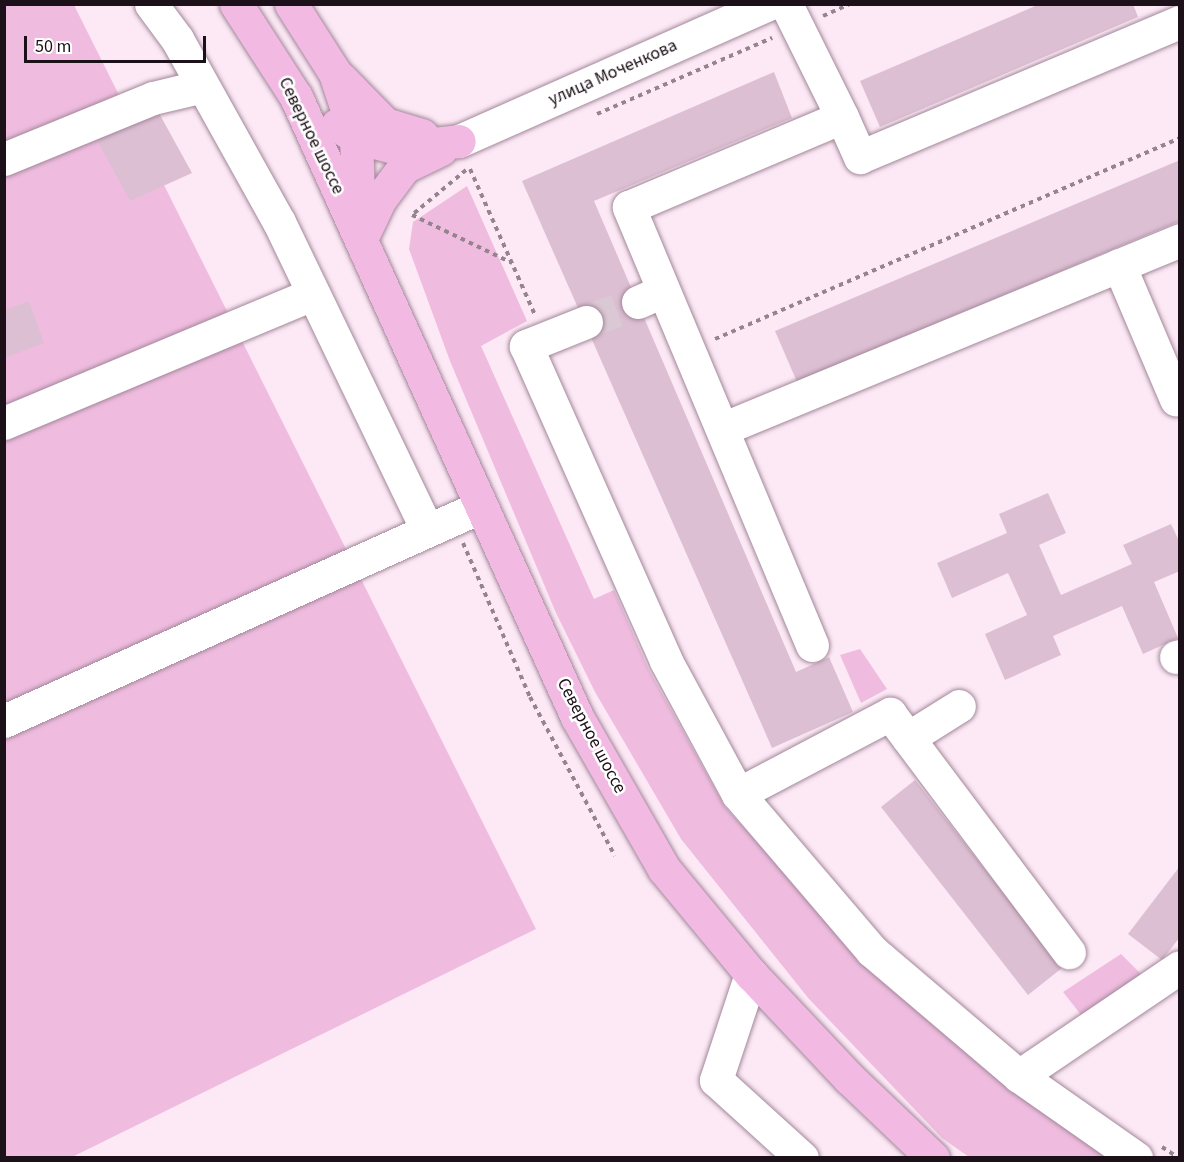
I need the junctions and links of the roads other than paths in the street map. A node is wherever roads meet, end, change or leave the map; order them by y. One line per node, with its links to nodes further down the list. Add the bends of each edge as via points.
1 (151, 4): 9 (street)
2 (236, 4): 10 (main road, Северное шоссе)
3 (291, 4): 8 (main road, Северное шоссе)
4 (768, 4): 13 (street, улица Моченкова)
5 (1174, 4): 7 (street)
6 (792, 16): 11 (street)
7 (1179, 20): 11 (street, via 860,157)
8 (335, 73): 12 (main road, Северное шоссе); 13 (main road, via 385,124)
9 (203, 86): 14 (street, via 153,98); 18 (street, via 279,222)
10 (296, 98): 12 (main road); 16 (main road, Северное шоссе)
11 (842, 117): 22 (street, via 629,207 650,296 689,351)
12 (356, 137): 13 (main road, via 397,148); 16 (main road, Северное шоссе)
13 (465, 155): 16 (main road, via 404,167 380,199)
14 (4, 159)
15 (1179, 240): 17 (street)
16 (360, 241): 23 (main road, Северное шоссе)
17 (1119, 265): 20 (street); 22 (street)
18 (313, 294): 21 (street); 24 (street)
19 (586, 322): 29 (street, via 526,346 666,661)
20 (1176, 399)
21 (4, 423)
22 (722, 429): 25 (street)
23 (480, 507): 24 (street); 32 (main road, Северное шоссе, via 577,717 664,869)
24 (427, 530): 27 (street)
25 (812, 645)
26 (959, 706): 28 (street)
27 (4, 721)
28 (908, 738): 29 (street, via 890,714); 30 (street)
29 (738, 794): 33 (street, via 872,951)
30 (1069, 952)
31 (1179, 967): 33 (street)
32 (751, 974): 34 (main road, Северное шоссе); 35 (street, via 716,1080)
33 (1019, 1076): 36 (street)
34 (921, 1154)
35 (802, 1158)
36 (1136, 1158)

